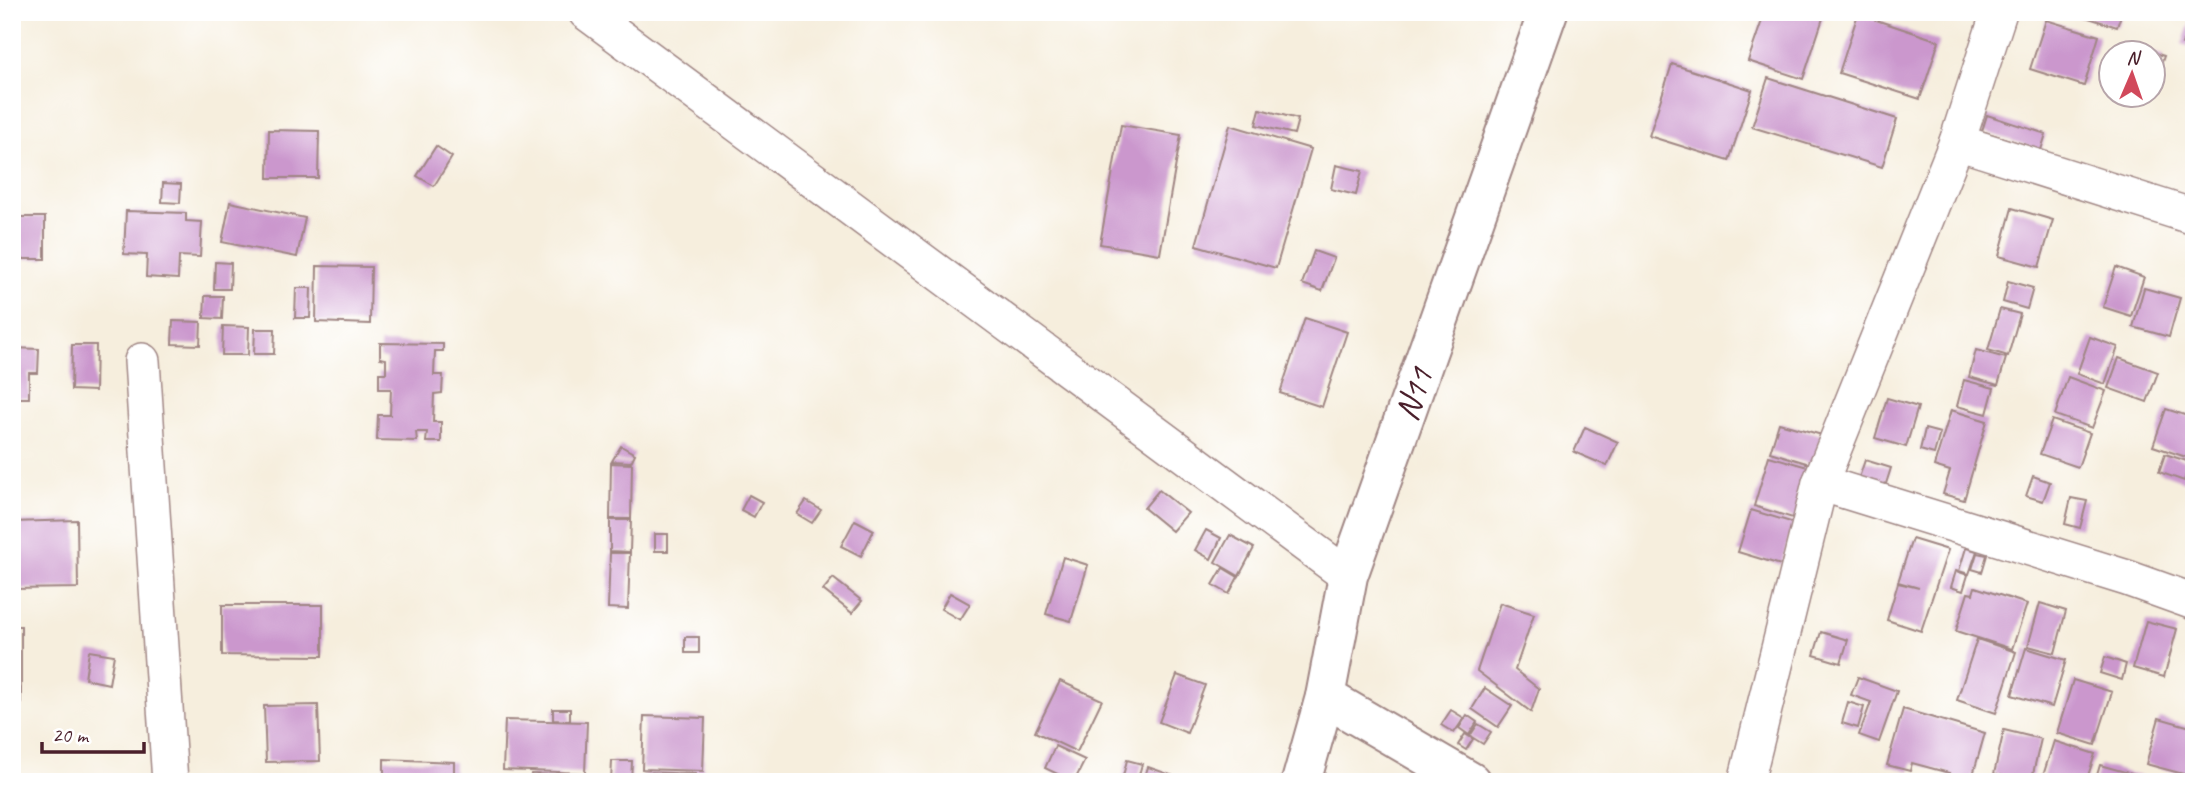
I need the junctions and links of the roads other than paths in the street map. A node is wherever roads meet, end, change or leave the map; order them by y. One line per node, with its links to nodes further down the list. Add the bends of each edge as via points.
1 (586, 12): 8 (street)
2 (1548, 12): 8 (main road, N11)
3 (1999, 12): 4 (street)
4 (1958, 142): 5 (street); 7 (street)
5 (2194, 217)
6 (142, 362): 11 (street)
7 (1820, 483): 9 (street); 14 (street)
8 (1348, 576): 10 (main road, N11)
9 (2194, 602)
10 (1325, 697): 12 (main road, N11); 13 (main road)
11 (170, 782)
12 (1301, 782)
13 (1471, 782)
14 (1746, 782)

